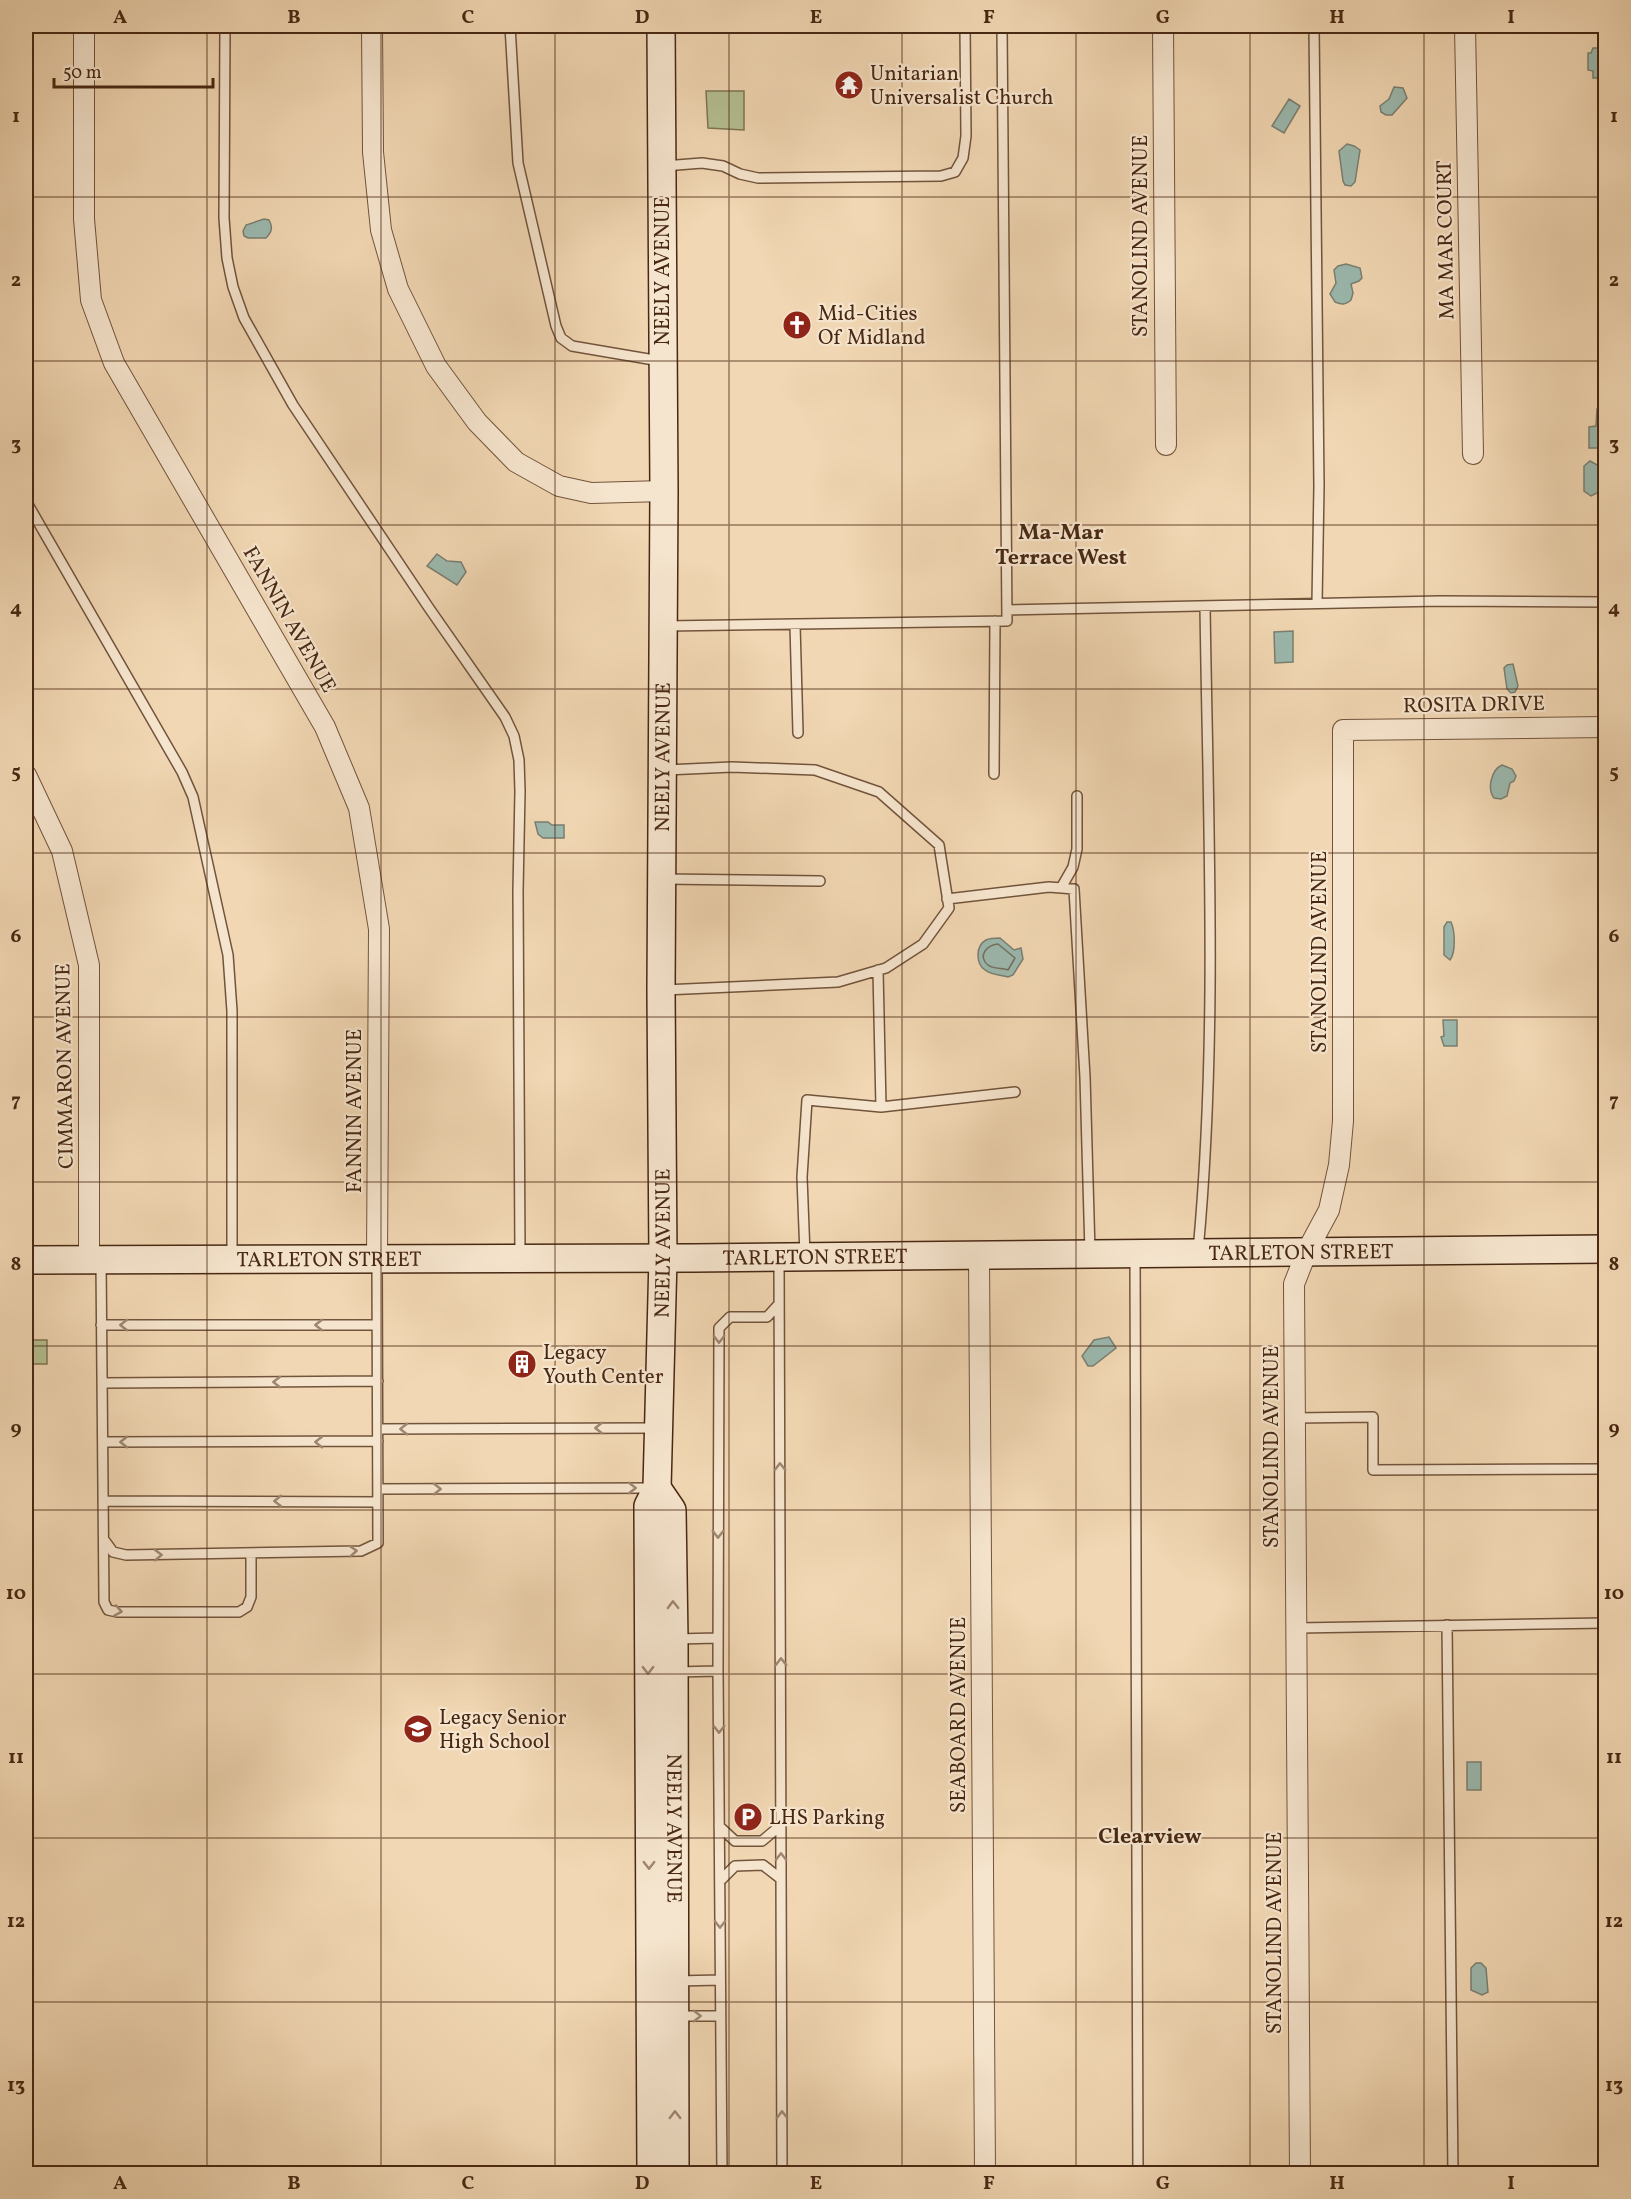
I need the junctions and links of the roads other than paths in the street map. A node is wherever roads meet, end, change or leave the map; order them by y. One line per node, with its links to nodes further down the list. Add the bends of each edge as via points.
1 (84, 26): 46 (street, FANNIN AVENUE, via 84,219 95,310 114,363 325,727 359,808 379,929)
2 (225, 26): 47 (lane, via 224,218 227,258 244,318 293,405 505,717 514,736 520,791)
3 (372, 26): 15 (street, via 373,152 381,230 398,289 436,366 477,422 516,462 559,486 591,492)
4 (510, 26): 12 (lane, via 518,163 555,327 572,346)
5 (661, 26): 11 (street, NEELY AVENUE)
6 (965, 26): 11 (lane, via 966,136 963,158 955,172 941,176 758,178 723,166)
7 (1002, 26): 20 (lane)
8 (1163, 26): 13 (street, STANOLIND AVENUE)
9 (1314, 26): 18 (lane)
10 (1465, 26): 14 (street, MA MAR COURT)
11 (662, 166): 12 (street, NEELY AVENUE)
12 (663, 362): 15 (street, NEELY AVENUE)
13 (1166, 445)
14 (1473, 454)
15 (664, 491): 23 (street, NEELY AVENUE)
16 (26, 501): 49 (lane, via 193,797 228,955 232,1011)
17 (1605, 602): 18 (lane)
18 (1317, 603): 19 (lane)
19 (1205, 606): 20 (lane); 41 (lane, via 1209,1092)
20 (1007, 610): 21 (lane, via 1007,621)
21 (995, 621): 22 (lane); 28 (lane)
22 (795, 625): 23 (lane); 26 (lane)
23 (663, 626): 27 (street, NEELY AVENUE)
24 (1605, 727): 25 (street, ROSITA DRIVE)
25 (1343, 730): 40 (street, STANOLIND AVENUE, via 1343,1121 1329,1210)
26 (798, 733)
27 (662, 770): 31 (street, NEELY AVENUE); 34 (lane, via 815,770 879,792 939,845)
28 (994, 774)
29 (26, 775): 51 (street, CIMMARON AVENUE, via 62,851 89,965)
30 (1077, 796): 33 (lane, via 1077,849 1073,867)
31 (662, 879): 32 (lane); 36 (street, NEELY AVENUE)
32 (820, 881)
33 (1061, 888): 34 (lane); 42 (lane, via 1074,889)
34 (947, 899): 35 (lane, via 949,908 923,944)
35 (878, 970): 36 (lane, via 838,982); 38 (lane)
36 (662, 990): 48 (street, NEELY AVENUE)
37 (1015, 1092): 38 (lane)
38 (881, 1107): 45 (lane, via 807,1100)
39 (1605, 1249): 40 (street, TARLETON STREET)
40 (1307, 1251): 41 (street, TARLETON STREET); 57 (street, STANOLIND AVENUE, via 1294,1284)
41 (1198, 1253): 43 (street, TARLETON STREET)
42 (1090, 1254): 43 (street, TARLETON STREET); 44 (street, TARLETON STREET)
43 (1135, 1254): 89 (lane)
44 (979, 1256): 45 (street, TARLETON STREET); 88 (street, SEABOARD AVENUE)
45 (792, 1257): 48 (street, TARLETON STREET); 52 (lane)
46 (377, 1258): 47 (street, TARLETON STREET); 49 (street, TARLETON STREET); 54 (lane)
47 (520, 1258): 48 (street, TARLETON STREET)
48 (663, 1258): 58 (street, NEELY AVENUE)
49 (232, 1259): 51 (street, TARLETON STREET)
50 (26, 1260): 51 (street, TARLETON STREET)
51 (95, 1260): 53 (lane)
52 (778, 1305): 72 (lane, one-way to 72, via 767,1317 730,1317 719,1328); 76 (lane, one-way to 52)
53 (101, 1325): 54 (lane, one-way to 53); 56 (lane)
54 (377, 1325): 55 (lane)
55 (378, 1382): 56 (lane, one-way to 56); 59 (lane)
56 (102, 1383): 60 (lane)
57 (1295, 1418): 62 (lane, via 1373,1417 1373,1470); 71 (street, STANOLIND AVENUE)
58 (658, 1428): 59 (lane, one-way to 59); 63 (street, NEELY AVENUE)
59 (378, 1429): 61 (lane)
60 (103, 1442): 61 (lane, one-way to 60); 65 (lane)
61 (378, 1442): 64 (lane)
62 (1605, 1469)
63 (657, 1488): 64 (lane, one-way to 63); 73 (street, NEELY AVENUE, one-way to 63, via 672,1510); 84 (street, NEELY AVENUE, one-way to 84, via 648,1506)
64 (378, 1489): 66 (lane)
65 (104, 1501): 66 (lane, one-way to 65); 67 (lane)
66 (378, 1502): 68 (lane, one-way to 66, via 361,1551 378,1543)
67 (105, 1541): 68 (lane, one-way to 68, via 113,1552 126,1555); 68 (lane, one-way to 68, via 104,1602 108,1610 117,1612 239,1612 248,1607 250,1597)
68 (250, 1553)
69 (1605, 1623): 70 (lane)
70 (1447, 1625): 71 (lane); 91 (lane)
71 (1297, 1628): 90 (street, STANOLIND AVENUE)
72 (718, 1638): 73 (lane); 74 (lane)
73 (674, 1639): 75 (street, NEELY AVENUE)
74 (718, 1671): 75 (lane); 77 (lane, one-way to 77)
75 (674, 1672): 81 (street, NEELY AVENUE)
76 (781, 1825): 77 (lane, via 762,1840 735,1841); 78 (lane, one-way to 76)
77 (719, 1826): 79 (lane)
78 (781, 1879): 79 (lane, via 763,1865 735,1866); 87 (lane, one-way to 78)
79 (720, 1881): 80 (lane, one-way to 80)
80 (720, 1980): 81 (lane); 83 (lane)
81 (674, 1981): 82 (street, NEELY AVENUE)
82 (674, 2016): 83 (lane, one-way to 83); 85 (street, NEELY AVENUE, one-way to 82)
83 (720, 2016): 86 (lane)
84 (651, 2174)
85 (675, 2174)
86 (722, 2174)
87 (782, 2174)
88 (985, 2174)
89 (1138, 2174)
90 (1300, 2174)
91 (1453, 2174)

